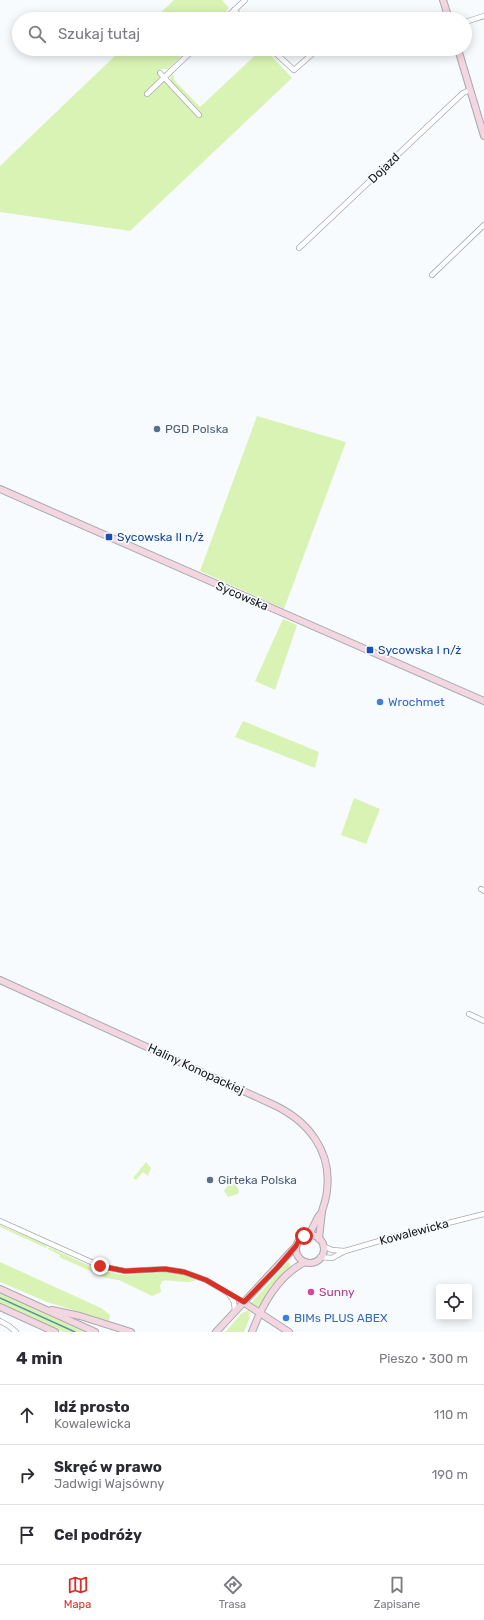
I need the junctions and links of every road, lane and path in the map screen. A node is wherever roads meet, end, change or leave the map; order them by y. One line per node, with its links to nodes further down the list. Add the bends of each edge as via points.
1 (245, 0): 3 (street)
2 (443, 0): 4 (street)
3 (234, 10)
4 (447, 12)
5 (484, 16): 6 (street)
6 (472, 20)
7 (186, 56): 12 (street)
8 (279, 56): 9 (street, via 294,70)
9 (310, 56)
10 (460, 56): 13 (street)
11 (160, 73): 12 (street)
12 (164, 77): 14 (street); 15 (street)
13 (470, 90): 16 (street); 18 (street, Dojazd, via 463,93)
14 (147, 94)
15 (199, 114)
16 (484, 136)
17 (484, 225): 19 (street)
18 (299, 248)
19 (432, 276)
20 (0, 489): 21 (street, Sycowska)
21 (484, 701)
22 (0, 980): 25 (street, Haliny Konopackiej, via 278,1106 292,1115 312,1133 325,1159 328,1190)
23 (469, 1014): 24 (street)
24 (484, 1021)
25 (322, 1212): 28 (street, Haliny Konopackiej); 29 (street, Haliny Konopackiej)
26 (484, 1214): 32 (street, Kowalewicka)
27 (0, 1221): 36 (street, via 100,1266 125,1271 165,1269 184,1272 206,1280)
28 (309, 1235): 29 (street); 30 (street, via 301,1238)
29 (318, 1238): 31 (street)
30 (296, 1246): 34 (street, via 298,1256); 37 (street)
31 (323, 1246): 32 (street, Kowalewicka); 33 (street)
32 (345, 1251): 33 (street, Kowalewicka, via 335,1257)
33 (320, 1258): 34 (street, via 315,1262)
34 (304, 1262): 41 (street, via 275,1288)
35 (0, 1289): 39 (street)
36 (229, 1294): 37 (street); 40 (street, via 234,1302)
37 (244, 1302): 40 (street); 41 (street)
38 (0, 1307): 44 (street)
39 (40, 1307): 49 (street); 50 (street, via 80,1316)
40 (235, 1312): 51 (street)
41 (260, 1312): 42 (street); 45 (street)
42 (267, 1318): 45 (street); 53 (street)
43 (0, 1321): 46 (street)
44 (40, 1325): 47 (street); 48 (street)
45 (254, 1325): 52 (street)
46 (16, 1332)
47 (50, 1332)
48 (55, 1332)
49 (95, 1332)
50 (130, 1332)
51 (216, 1332)
52 (252, 1332)
53 (289, 1332)

